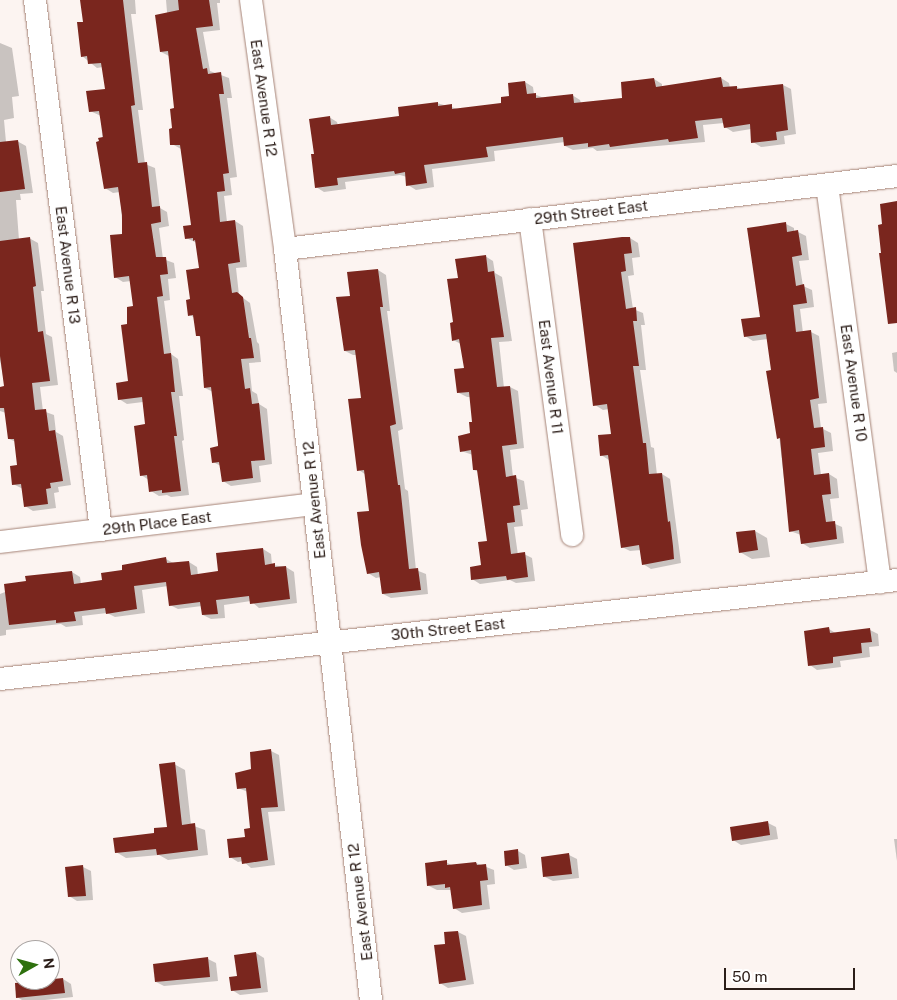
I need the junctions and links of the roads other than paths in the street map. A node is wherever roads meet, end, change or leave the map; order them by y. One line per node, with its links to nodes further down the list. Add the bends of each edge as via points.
1 (35, 0): 8 (street, East Avenue R 13)
2 (251, 0): 6 (street, East Avenue R 12)
3 (897, 176): 4 (street, 29th Street East)
4 (827, 185): 5 (street, 29th Street East); 11 (street, East Avenue R 10)
5 (530, 220): 6 (street, 29th Street East); 9 (street, East Avenue R 11)
6 (285, 249): 7 (street, East Avenue R 12)
7 (315, 504): 8 (street, 29th Place East); 12 (street, East Avenue R 12)
8 (101, 530): 10 (street, 29th Place East)
9 (572, 535)
10 (0, 542)
11 (889, 581): 12 (street, 30th Street East)
12 (330, 642): 13 (street, 30th Street East); 14 (street, East Avenue R 12)
13 (0, 679)
14 (371, 1000)

